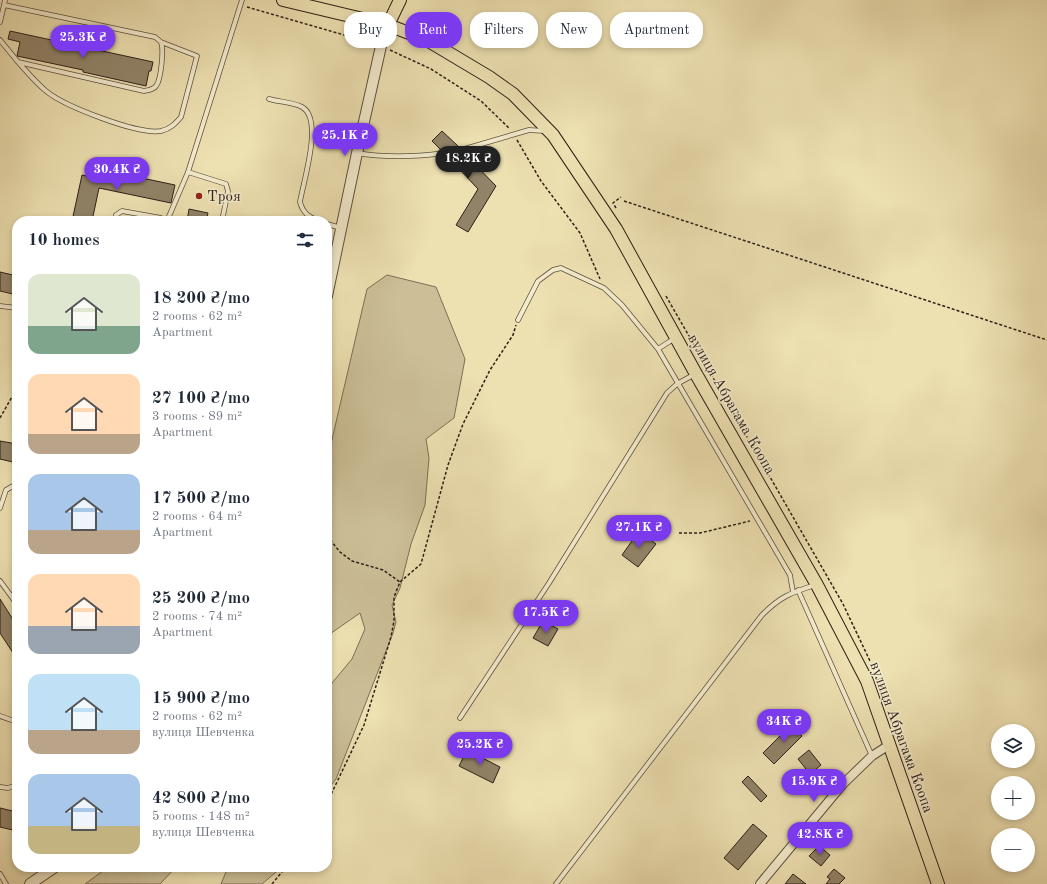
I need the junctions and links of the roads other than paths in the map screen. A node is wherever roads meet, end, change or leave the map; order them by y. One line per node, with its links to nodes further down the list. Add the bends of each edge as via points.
1 (5, 0): 5 (lane)
2 (283, 0): 7 (main road, вулиця Абрагама Коопа)
3 (400, 0): 6 (main road)
4 (242, 2): 19 (lane)
5 (4, 5): 8 (lane); 11 (lane, via 155,37)
6 (394, 12)
7 (344, 15)
8 (0, 22)
9 (397, 28): 15 (main road, вулиця Абрагама Коопа, via 427,40 489,77 513,94)
10 (0, 40): 13 (lane)
11 (161, 42): 13 (lane, via 157,85 149,90); 13 (lane, via 197,56 181,117 175,124 160,131 130,127 68,104 46,92)
12 (381, 48): 17 (street)
13 (18, 62)
14 (269, 99): 24 (lane, via 303,107 312,123 300,202 302,210)
15 (553, 135): 16 (lane, via 542,130 529,130); 31 (main road, вулиця Абрагама Коопа, via 616,229)
16 (462, 150)
17 (357, 153): 18 (lane, via 379,157 414,157); 26 (street)
18 (444, 153)
19 (188, 172): 22 (lane); 23 (lane, via 226,184 228,194)
20 (116, 216): 21 (lane, via 122,211)
21 (150, 216)
22 (169, 216)
23 (223, 216)
24 (308, 216)
25 (332, 225): 26 (lane)
26 (341, 228): 27 (street)
27 (332, 272)
28 (0, 306): 29 (lane)
29 (12, 307)
30 (518, 320): 32 (lane, via 538,281 553,270 561,268 604,288 622,305)
31 (676, 338): 32 (lane); 33 (main road, вулиця Абрагама Коопа)
32 (658, 349): 34 (lane)
33 (696, 374): 34 (lane); 38 (main road, вулиця Абрагама Коопа)
34 (677, 384): 40 (lane, via 790,575); 43 (lane, via 662,402 549,583)
35 (12, 487): 36 (lane, via 6,490)
36 (0, 508)
37 (0, 581): 41 (lane)
38 (817, 585): 39 (lane); 45 (main road, вулиця Абрагама Коопа, via 867,682)
39 (798, 590): 40 (lane); 46 (lane)
40 (793, 592): 53 (lane, via 776,601 762,615)
41 (12, 597)
42 (0, 716): 44 (lane)
43 (460, 718)
44 (12, 720)
45 (889, 745): 46 (street); 55 (main road, вулиця Абрагама Коопа)
46 (872, 756): 54 (street, via 843,784)
47 (0, 787): 48 (lane)
48 (12, 787)
49 (48, 872): 52 (street)
50 (0, 874): 51 (lane)
51 (6, 884)
52 (30, 884)
53 (556, 884)
54 (760, 884)
55 (938, 884)

